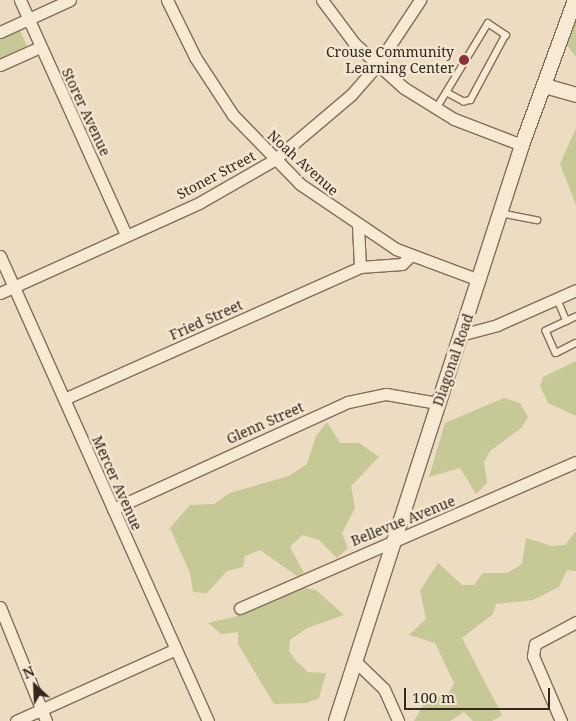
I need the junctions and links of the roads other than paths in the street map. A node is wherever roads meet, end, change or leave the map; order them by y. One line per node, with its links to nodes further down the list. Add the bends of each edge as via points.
1 (20, 0): 7 (street, Storer Avenue)
2 (70, 0): 7 (street)
3 (167, 0): 17 (street, Noah Avenue, via 215,90)
4 (322, 0): 11 (street)
5 (420, 0): 11 (street, Stoner Street)
6 (574, 0): 12 (street, Diagonal Road)
7 (28, 19): 8 (street); 9 (street, Storer Avenue)
8 (0, 32)
9 (40, 47): 10 (street); 21 (street, Storer Avenue)
10 (0, 65)
11 (377, 66): 15 (street); 17 (street, Stoner Street, via 334,113)
12 (545, 86): 14 (street); 16 (street, Diagonal Road)
13 (447, 93): 13 (lane, via 464,102 471,100 506,35 488,23); 15 (lane)
14 (576, 95)
15 (436, 109): 16 (street)
16 (522, 145): 18 (street, Diagonal Road)
17 (274, 160): 20 (street, Noah Avenue); 21 (street, Stoner Street, via 234,186)
18 (500, 213): 19 (lane); 25 (street, Diagonal Road)
19 (537, 220)
20 (358, 226): 23 (street, Noah Avenue); 24 (street)
21 (126, 235): 26 (street, Stoner Street)
22 (0, 256): 26 (street, Mercer Avenue)
23 (411, 256): 24 (street, Fried Street, via 402,264); 25 (street, Noah Avenue)
24 (360, 267): 34 (street, Fried Street)
25 (479, 280): 32 (street, Diagonal Road)
26 (14, 287): 28 (street, Stoner Street); 34 (street, Mercer Avenue)
27 (576, 290): 29 (street)
28 (0, 293)
29 (557, 298): 31 (lane); 32 (street, via 497,325)
30 (576, 317): 31 (lane)
31 (567, 321): 33 (lane, via 546,331 556,353)
32 (464, 334): 35 (street, Diagonal Road)
33 (576, 343)
34 (64, 399): 37 (street, Mercer Avenue)
35 (437, 403): 37 (street, Glenn Street, via 386,394 355,400); 38 (street, Diagonal Road)
36 (576, 462): 38 (street, Bellevue Avenue)
37 (113, 509): 42 (street, Mercer Avenue)
38 (397, 541): 40 (street, Bellevue Avenue); 43 (street, Diagonal Road)
39 (0, 607): 44 (street)
40 (240, 608)
41 (576, 622): 50 (street, via 535,644 533,656)
42 (174, 650): 44 (street); 47 (street, Mercer Avenue)
43 (355, 661): 48 (street, Diagonal Road); 49 (street, via 384,689)
44 (44, 708): 45 (street); 46 (street)
45 (16, 721)
46 (46, 721)
47 (208, 721)
48 (336, 721)
49 (398, 721)
50 (562, 721)

